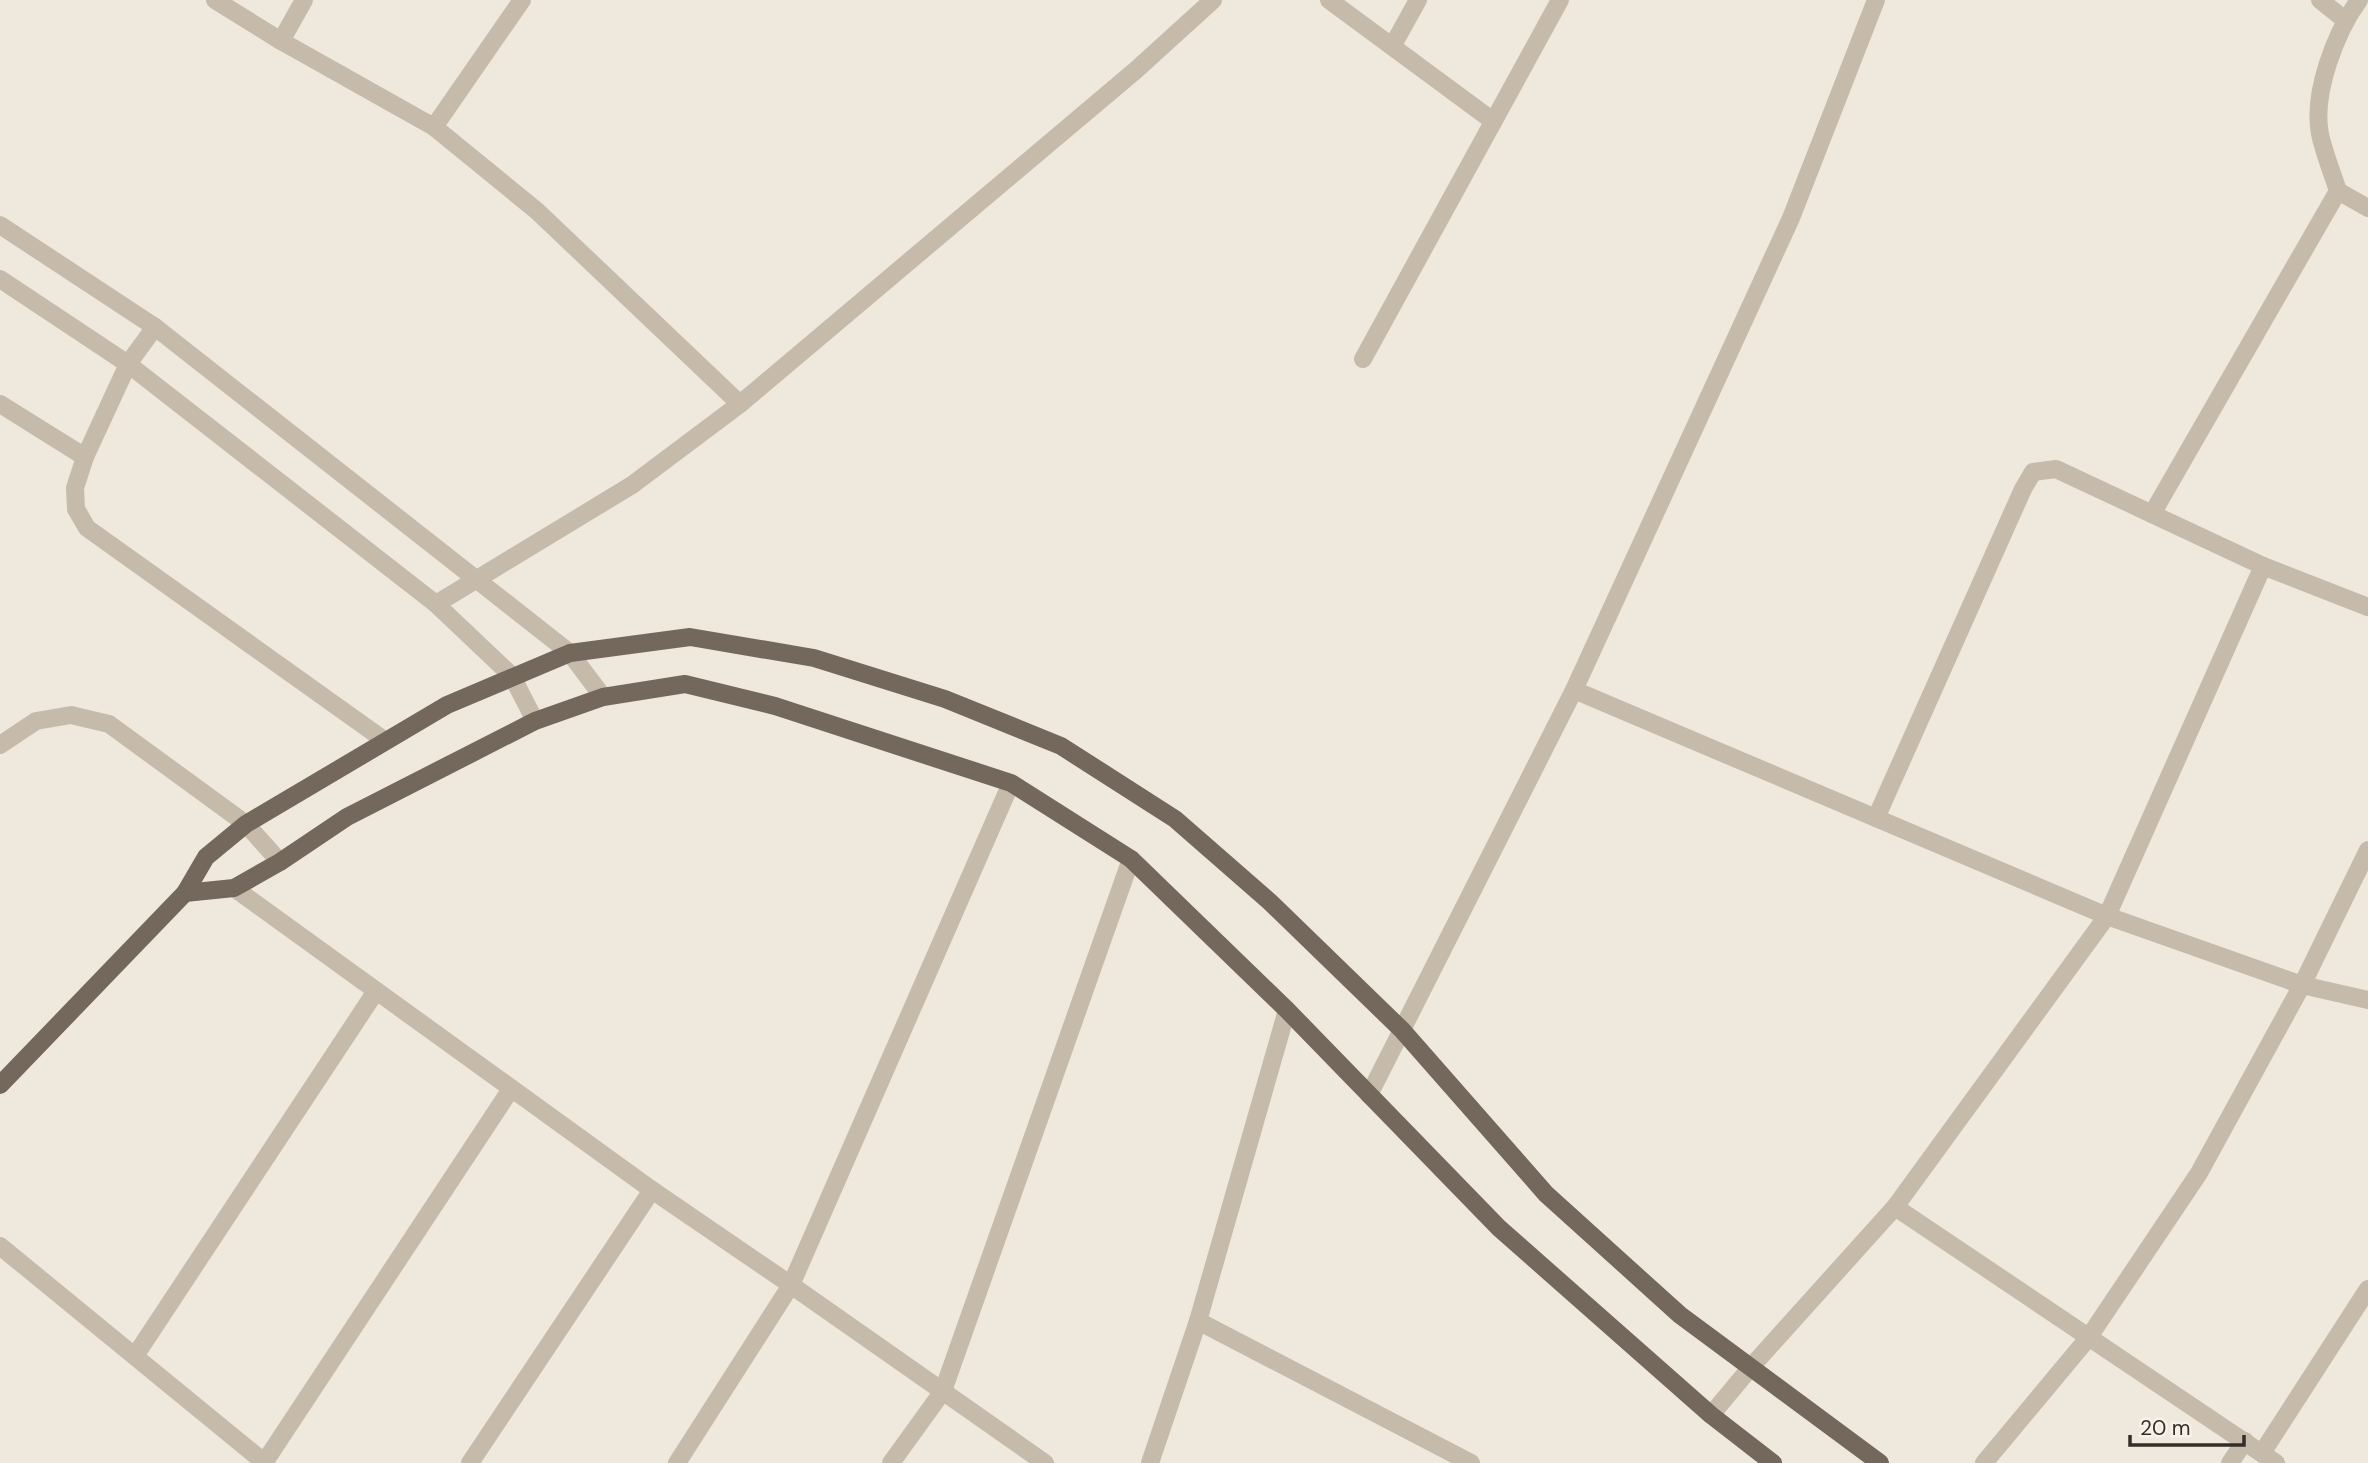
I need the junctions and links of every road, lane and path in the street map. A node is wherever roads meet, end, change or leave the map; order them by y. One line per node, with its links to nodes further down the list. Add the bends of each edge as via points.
1 (215, 0): 12 (street)
2 (304, 0): 12 (street)
3 (522, 0): 15 (street)
4 (1213, 0): 24 (street, via 1126,79)
5 (1329, 0): 13 (street)
6 (1418, 0): 13 (street)
7 (1560, 0): 14 (street)
8 (1876, 0): 33 (street, via 1791,218)
9 (2320, 0): 11 (street)
10 (2359, 0): 11 (street)
11 (2345, 20): 16 (street, via 2320,91 2319,132)
12 (281, 41): 15 (street)
13 (1393, 46): 14 (street)
14 (1493, 121): 21 (street)
15 (434, 127): 24 (street, via 537,211)
16 (2338, 191): 17 (street); 26 (street)
17 (2368, 208)
18 (0, 225): 20 (street)
19 (0, 279): 22 (street)
20 (155, 327): 22 (street); 28 (street)
21 (1363, 359)
22 (128, 364): 25 (street); 29 (street)
23 (0, 404): 25 (street)
24 (740, 404): 28 (street, via 632,485)
25 (85, 457): 36 (street, via 75,488 76,509 87,528)
26 (2152, 514): 27 (street); 39 (street, via 2056,468 2033,472)
27 (2263, 566): 30 (street); 46 (street)
28 (476, 580): 29 (street); 31 (street)
29 (436, 604): 32 (street)
30 (2368, 607)
31 (570, 653): 32 (main road); 34 (street); 51 (main road, via 690,638 814,658 945,699 1061,746 1175,819 1270,902)
32 (512, 676): 35 (street); 36 (main road)
33 (1574, 690): 39 (street); 51 (street)
34 (603, 696): 35 (main road); 38 (main road, via 685,684 775,706)
35 (535, 721): 43 (main road, via 347,817)
36 (384, 740): 40 (main road)
37 (0, 746): 40 (street, via 36,721 71,715 109,724)
38 (1011, 783): 42 (main road); 58 (street)
39 (1876, 818): 46 (street)
40 (246, 824): 43 (street); 45 (main road, via 206,857)
41 (2368, 850): 47 (street)
42 (1132, 859): 50 (main road); 64 (street)
43 (280, 862): 44 (main road)
44 (234, 888): 45 (main road); 48 (street)
45 (185, 892): 52 (main road)
46 (2107, 916): 47 (street); 56 (street)
47 (2302, 985): 49 (street); 61 (street, via 2199,1173)
48 (376, 991): 53 (street); 62 (street)
49 (2368, 1000)
50 (1287, 1010): 54 (main road); 60 (street)
51 (1402, 1030): 54 (street); 63 (main road, via 1546,1194 1680,1315)
52 (0, 1085)
53 (511, 1089): 55 (street); 69 (street)
54 (1369, 1095): 65 (main road, via 1499,1228)
55 (652, 1190): 58 (street); 70 (street)
56 (1895, 1207): 61 (street); 63 (street)
57 (0, 1246): 62 (street)
58 (791, 1284): 64 (street); 71 (street)
59 (2368, 1289): 67 (street)
60 (1198, 1321): 74 (street); 75 (street)
61 (2088, 1337): 66 (street); 77 (street)
62 (135, 1356): 69 (street)
63 (1751, 1367): 65 (street); 76 (main road)
64 (943, 1391): 72 (street); 73 (street)
65 (1711, 1415): 68 (main road)
66 (2245, 1441): 67 (street); 78 (street)
67 (2269, 1458)
68 (1766, 1461)
69 (265, 1463)
70 (470, 1463)
71 (677, 1463)
72 (891, 1463)
73 (1045, 1463)
74 (1150, 1463)
75 (1471, 1463)
76 (1880, 1463)
77 (1984, 1463)
78 (2230, 1463)

